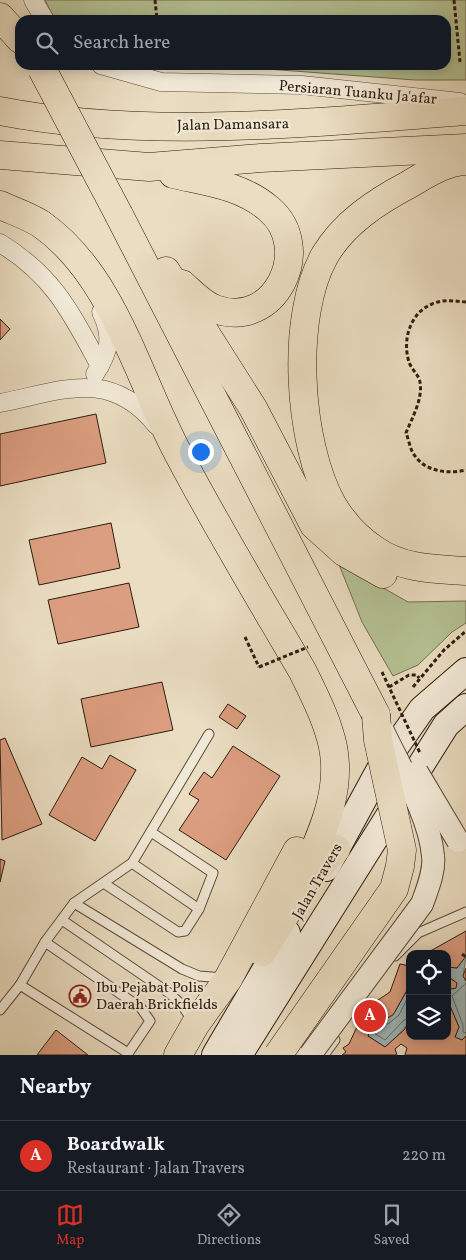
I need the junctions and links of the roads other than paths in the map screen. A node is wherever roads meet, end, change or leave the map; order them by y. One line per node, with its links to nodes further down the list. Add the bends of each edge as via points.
1 (33, 0): 2 (street)
2 (43, 15)
3 (0, 17): 4 (main road)
4 (15, 34)
5 (43, 70): 15 (main road, bridge)
6 (119, 70): 7 (street, Persiaran Tuanku Ja'afar, via 161,82 302,85)
7 (466, 103)
8 (0, 111): 9 (main road, Jalan Damansara, via 110,125 209,126 355,120)
9 (466, 111)
10 (466, 148): 13 (main road)
11 (0, 155): 13 (main road)
12 (466, 161): 23 (main road, via 450,162 356,216 325,255 307,303 302,347 303,391 319,475 332,504 351,531 376,551 398,562 423,568)
13 (149, 167): 18 (main road, via 207,180 254,198 282,224 288,238 287,271 280,285 270,299 238,313 216,309 196,297)
14 (0, 205): 17 (main road, via 40,224)
15 (119, 214): 18 (main road); 27 (main road)
16 (0, 243): 19 (street, via 30,263 53,286)
17 (83, 266): 19 (street, via 109,330 108,350); 22 (main road, via 105,298)
18 (165, 269): 24 (main road, via 254,408 314,525 344,552 395,582)
19 (100, 366): 20 (street)
20 (86, 386): 21 (street); 22 (street, via 124,397 143,410)
21 (0, 403)
22 (178, 453): 28 (main road, via 303,672)
23 (466, 571)
24 (466, 585)
25 (466, 670): 32 (main road, Jalan Travers, via 422,709 380,768)
26 (466, 707): 53 (main road, Jalan Travers, via 446,725)
27 (376, 714): 31 (street, bridge, via 395,736); 42 (street, bridge, via 422,814 434,856 430,880); 54 (main road, bridge, via 378,740 402,850 394,888)
28 (322, 716): 35 (main road, via 333,748 334,793 328,818); 45 (main road, via 321,768 316,807 309,830)
29 (209, 734): 30 (lane)
30 (151, 832): 33 (lane); 37 (lane, via 213,873)
31 (458, 841)
32 (336, 848): 35 (main road); 52 (main road, Jalan Travers)
33 (132, 863): 34 (lane); 37 (lane)
34 (105, 884): 36 (lane); 37 (lane, via 178,932 185,931)
35 (298, 887): 51 (main road, via 287,912)
36 (74, 903): 39 (lane); 45 (lane, via 182,969 199,976)
37 (199, 909)
38 (466, 912): 40 (lane)
39 (62, 920): 43 (lane); 48 (lane, via 169,993 182,1005)
40 (448, 920): 41 (lane); 42 (lane)
41 (466, 921)
42 (413, 929): 44 (street, bridge)
43 (44, 942): 46 (lane); 49 (lane, via 141,1008 150,1021)
44 (385, 961): 55 (street, bridge); 56 (lane)
45 (228, 979): 48 (main road)
46 (20, 984): 47 (lane); 49 (lane)
47 (0, 1010)
48 (195, 1025): 50 (main road)
49 (128, 1054)
50 (178, 1055)
51 (198, 1055)
52 (215, 1055)
53 (239, 1055)
54 (278, 1055)
55 (310, 1055)
56 (324, 1055)

